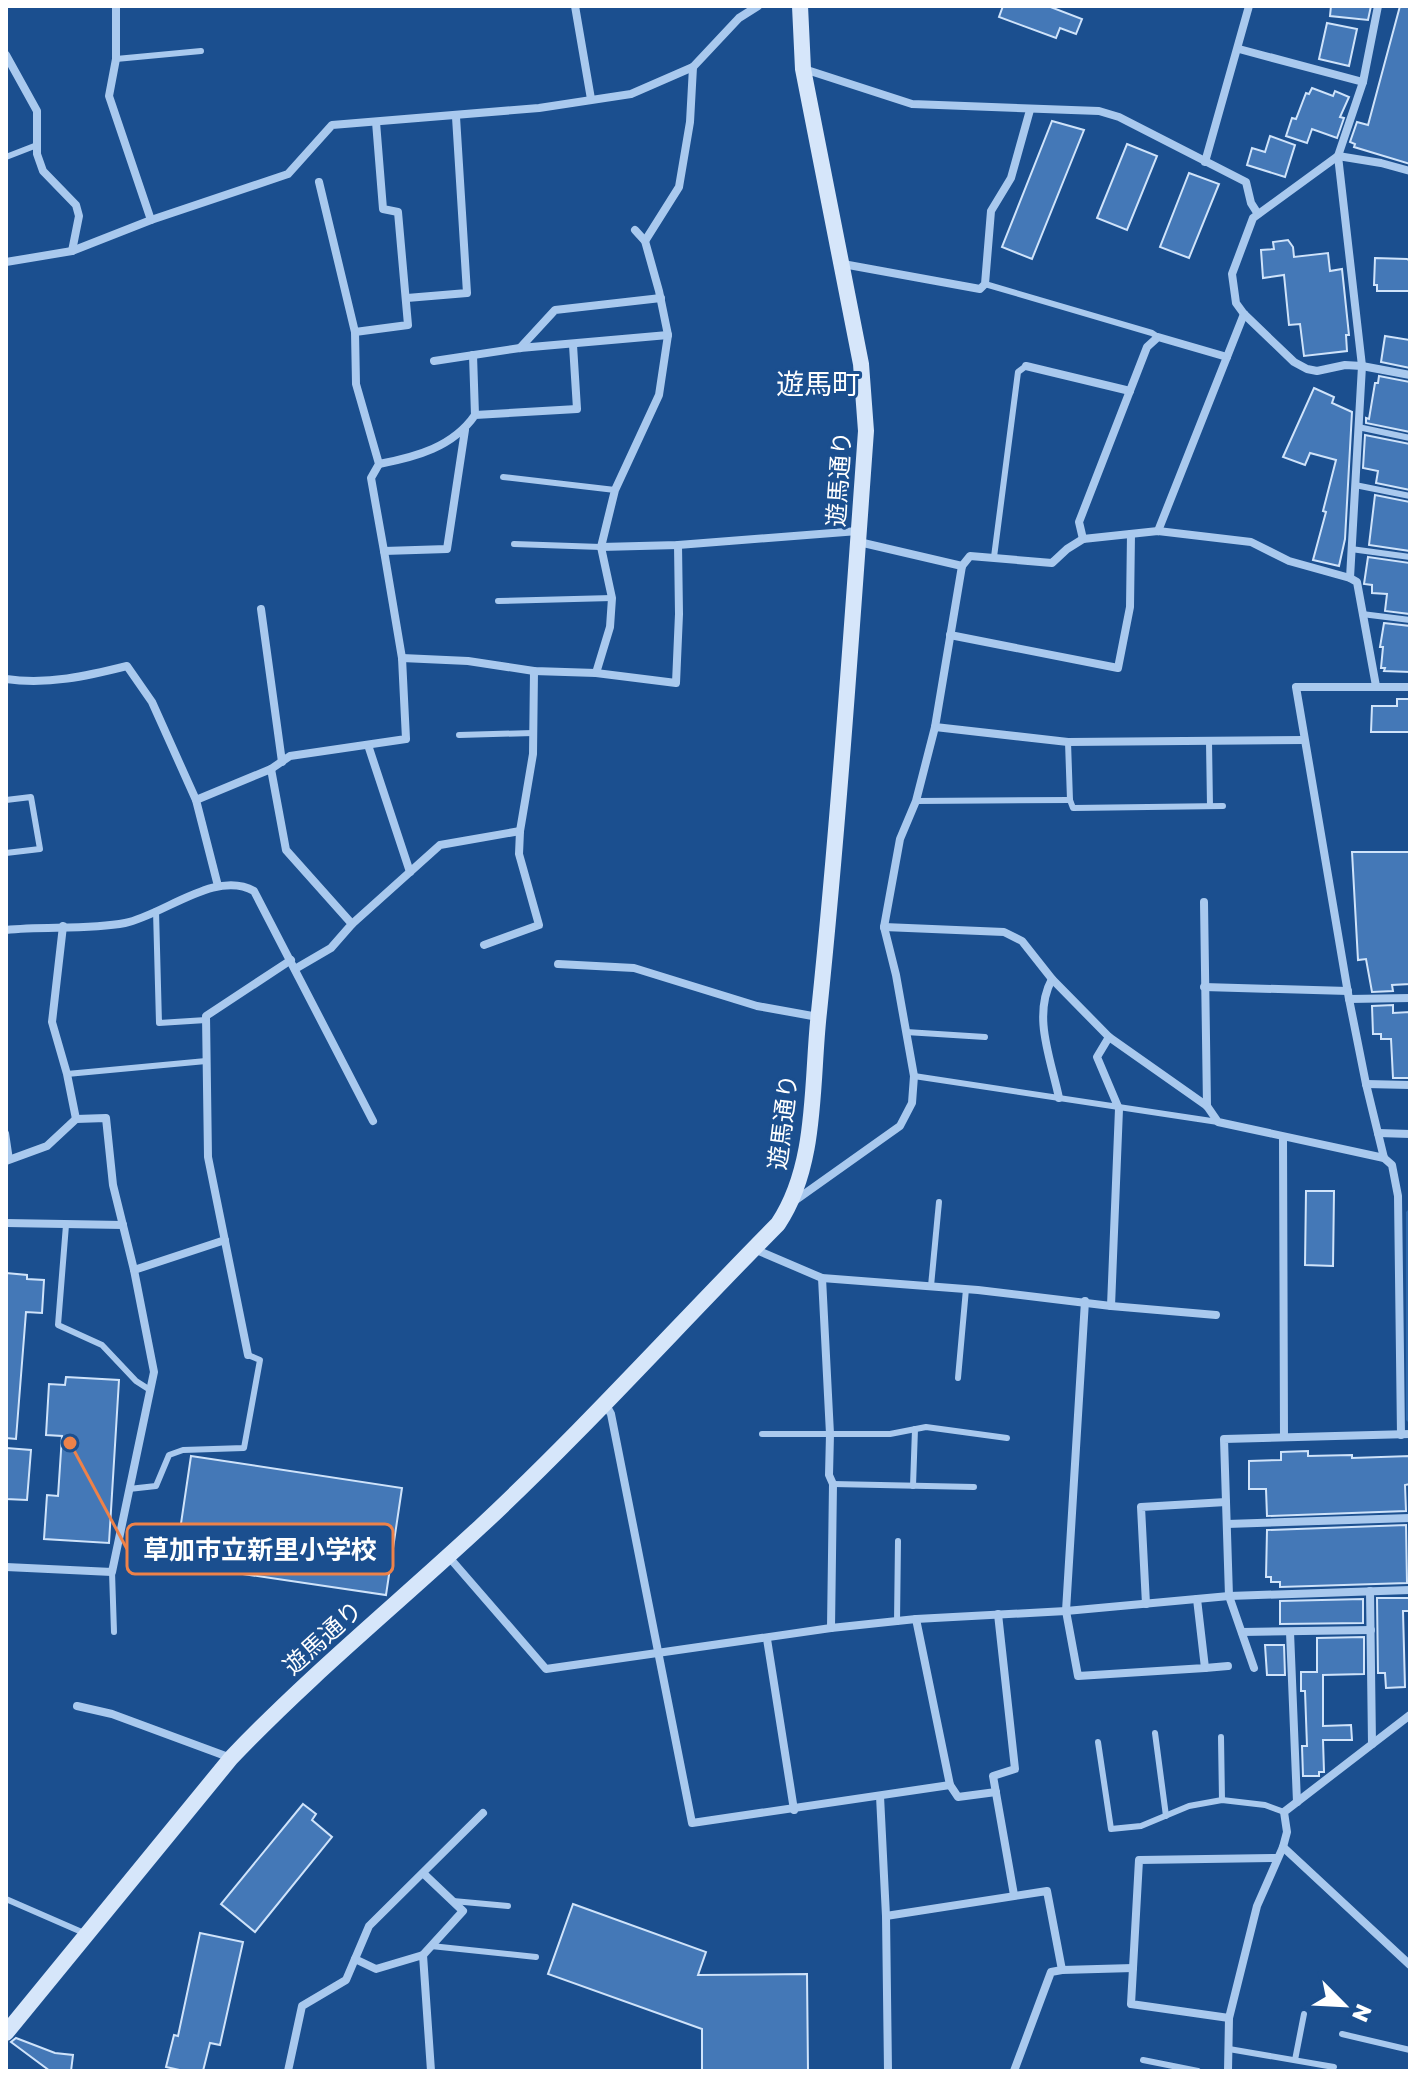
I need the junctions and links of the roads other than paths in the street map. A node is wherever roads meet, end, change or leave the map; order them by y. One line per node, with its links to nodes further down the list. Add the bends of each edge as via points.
1 (116, 6): 10 (street)
2 (575, 6): 14 (street)
3 (758, 6): 11 (street, via 739,18)
4 (800, 6): 12 (street, 遊馬通り)
5 (1249, 6): 7 (street)
6 (1378, 6): 13 (street)
7 (1239, 49): 13 (street); 21 (street)
8 (201, 51): 10 (lane)
9 (6, 55): 18 (street, via 37,111)
10 (116, 59): 25 (street, via 109,96)
11 (693, 67): 14 (street, via 631,94); 27 (street, via 679,187)
12 (803, 69): 15 (street, via 912,104); 30 (street, 遊馬通り)
13 (1363, 82): 19 (street)
14 (591, 99): 16 (street)
15 (1030, 110): 21 (street, via 1099,111); 31 (street, via 1011,178 991,211)
16 (456, 117): 17 (street); 32 (street, via 467,293)
17 (376, 122): 25 (street, via 332,125 288,174); 32 (street, via 383,209 398,212)
18 (37, 145): 20 (lane); 28 (street, via 43,171 76,205)
19 (1338, 156): 22 (street); 24 (street); 44 (street)
20 (6, 157)
21 (1205, 162): 24 (street, via 1246,182)
22 (1410, 171)
23 (319, 182): 35 (street)
24 (1258, 214): 34 (street, via 1232,274 1236,303)
25 (151, 220): 28 (street)
26 (635, 230): 27 (street)
27 (645, 241): 33 (street)
28 (72, 251): 29 (street)
29 (6, 262)
30 (843, 264): 31 (street, via 980,289); 58 (street, 遊馬通り, via 865,395)
31 (985, 284): 37 (lane)
32 (407, 298): 35 (street, via 408,325)
33 (661, 298): 36 (street); 39 (street, via 555,310)
34 (1244, 314): 41 (street); 44 (street, via 1307,369)
35 (355, 332): 51 (street, via 356,384)
36 (668, 335): 38 (street); 54 (street, via 659,395)
37 (1158, 337): 41 (street); 46 (street, via 1147,347)
38 (573, 345): 39 (street); 47 (street, via 577,409)
39 (520, 348): 40 (street)
40 (473, 355): 42 (street); 47 (street)
41 (1227, 357): 56 (street)
42 (434, 361)
43 (1026, 366): 46 (street); 65 (lane, via 1018,372)
44 (1362, 366): 45 (street); 48 (street)
45 (1410, 375)
46 (1130, 391): 59 (street, via 1079,522)
47 (475, 415): 49 (street)
48 (1358, 427): 50 (lane); 53 (street)
49 (465, 430): 51 (street, via 419,456); 64 (street, via 447,549)
50 (1410, 438)
51 (379, 464): 64 (street, via 371,478)
52 (503, 477): 54 (lane)
53 (1354, 485): 55 (lane); 63 (street)
54 (615, 490): 62 (street)
55 (1410, 496)
56 (1158, 531): 57 (street); 68 (street, via 1251,542 1289,561)
57 (1131, 534): 59 (street); 74 (street, via 1130,607 1118,668)
58 (858, 536): 61 (street); 67 (street); 113 (street, 遊馬通り)
59 (1083, 539): 65 (street, via 1052,563)
60 (514, 544): 62 (lane)
61 (678, 545): 62 (street); 77 (street, via 676,683)
62 (601, 547): 69 (street)
63 (1351, 549): 66 (lane); 68 (street)
64 (384, 551): 75 (street)
65 (994, 557): 67 (street, via 970,556)
66 (1410, 557)
67 (962, 566): 74 (street)
68 (1350, 578): 72 (street, via 1357,582)
69 (612, 598): 70 (lane); 77 (street, via 610,627)
70 (498, 601)
71 (261, 609): 88 (street)
72 (1362, 614): 73 (lane); 79 (street)
73 (1410, 620)
74 (950, 635): 81 (street)
75 (402, 658): 76 (street); 87 (street, via 406,739)
76 (534, 671): 77 (street); 82 (street)
77 (596, 673)
78 (6, 679): 91 (street, via 77,679 127,666 152,702)
79 (1376, 686): 80 (street); 84 (street, via 1296,687)
80 (1410, 687)
81 (935, 727): 85 (street); 93 (street)
82 (533, 733): 83 (lane); 96 (street)
83 (459, 735)
84 (1304, 740): 86 (street); 111 (street)
85 (1068, 742): 86 (street); 92 (lane)
86 (1209, 742): 94 (lane)
87 (368, 745): 88 (street, via 290,756); 98 (street)
88 (282, 762): 89 (street)
89 (271, 769): 91 (street); 102 (street, via 286,850)
90 (6, 800): 97 (lane, via 31,797 40,849)
91 (196, 800): 99 (street)
92 (1070, 800): 93 (lane); 94 (lane, via 1073,808)
93 (916, 801): 104 (street, via 900,839)
94 (1210, 806): 95 (lane)
95 (1223, 806)
96 (520, 831): 98 (street, via 440,845); 106 (street, via 519,854 539,925)
97 (6, 853)
98 (410, 872): 102 (street)
99 (218, 886): 101 (street); 107 (street, via 240,883 254,891)
100 (1204, 902): 110 (street)
101 (156, 911): 103 (street, via 126,923); 114 (lane, via 159,1023)
102 (352, 924): 107 (street, via 331,948)
103 (63, 926): 105 (street); 119 (street, via 52,1022)
104 (884, 927): 109 (street, via 1004,932 1022,941); 115 (street)
105 (6, 930)
106 (484, 945)
107 (293, 964): 114 (street); 127 (street)
108 (558, 964): 113 (street, via 634,968 757,1006)
109 (1052, 979): 117 (street); 123 (street, via 1041,1023)
110 (1204, 987): 111 (street); 125 (street)
111 (1349, 995): 112 (street); 121 (street)
112 (1410, 998)
113 (818, 1017): 138 (street, 遊馬通り, via 802,1174)
114 (206, 1020): 118 (street)
115 (906, 1032): 116 (lane); 120 (street)
116 (985, 1037)
117 (1109, 1037): 124 (street, via 1097,1057); 125 (street)
118 (206, 1061): 119 (lane); 142 (street, via 208,1157)
119 (67, 1074): 126 (street)
120 (914, 1076): 123 (lane); 138 (street, via 912,1103 900,1126)
121 (1366, 1084): 122 (street); 130 (street)
122 (1410, 1085)
123 (1059, 1098): 124 (lane)
124 (1118, 1106): 128 (lane); 149 (street)
125 (1207, 1106): 128 (street)
126 (76, 1119): 134 (street, via 47,1146); 141 (street, via 106,1118)
127 (373, 1121)
128 (1218, 1122): 132 (street)
129 (6, 1133): 134 (lane)
130 (1378, 1133): 131 (street); 133 (street)
131 (1410, 1134)
132 (1283, 1137): 133 (street); 159 (street)
133 (1384, 1158): 135 (street, via 1392,1165)
134 (8, 1160)
135 (1398, 1198): 136 (street); 158 (street)
136 (1410, 1198)
137 (939, 1202): 146 (lane)
138 (792, 1203): 143 (street, 遊馬通り)
139 (6, 1223): 140 (street)
140 (66, 1225): 141 (street); 153 (lane, via 58,1325 102,1345)
141 (123, 1225): 144 (street)
142 (225, 1240): 144 (street); 151 (street)
143 (753, 1249): 145 (street); 154 (street, 遊馬通り)
144 (134, 1270): 153 (street, via 154,1372)
145 (822, 1278): 146 (street); 157 (street)
146 (931, 1286): 147 (street)
147 (966, 1289): 148 (street); 152 (lane)
148 (1085, 1301): 149 (street); 177 (street)
149 (1111, 1306): 150 (street)
150 (1216, 1315)
151 (248, 1355): 164 (lane, via 260,1360 244,1448 183,1450 169,1455 156,1486)
152 (958, 1378)
153 (150, 1390): 164 (street)
154 (605, 1403): 169 (street, 遊馬通り); 187 (street)
155 (915, 1429): 157 (lane); 160 (lane); 162 (lane)
156 (762, 1434): 157 (lane)
157 (830, 1434): 161 (street)
158 (1405, 1434): 159 (street)
159 (1284, 1437): 165 (street, via 1224,1439)
160 (1007, 1438)
161 (833, 1484): 162 (lane); 181 (street)
162 (913, 1486): 163 (lane)
163 (974, 1487)
164 (129, 1489): 171 (street)
165 (1226, 1502): 167 (street); 176 (street, via 1141,1507)
166 (1410, 1518): 167 (street)
167 (1227, 1524): 174 (street)
168 (898, 1541): 180 (lane)
169 (448, 1556): 187 (street, via 546,1669); 197 (street, 遊馬通り)
170 (6, 1567): 171 (street)
171 (112, 1572): 183 (lane)
172 (1410, 1590): 173 (street)
173 (1370, 1591): 174 (street); 182 (street)
174 (1229, 1596): 175 (street); 184 (street)
175 (1197, 1599): 176 (street); 189 (street)
176 (1146, 1604): 177 (street)
177 (1066, 1611): 178 (street); 189 (street, via 1078,1676)
178 (998, 1614): 179 (street); 199 (street, via 1015,1769 993,1776)
179 (916, 1619): 180 (street); 198 (street)
180 (897, 1622): 181 (street)
181 (831, 1628): 186 (street)
182 (1371, 1630): 185 (street); 196 (street)
183 (114, 1632)
184 (1242, 1632): 185 (street); 190 (street)
185 (1290, 1632): 202 (street)
186 (767, 1639): 187 (street); 203 (street)
187 (659, 1652): 203 (street, via 692,1823)
188 (1228, 1666): 189 (street)
189 (1205, 1668)
190 (1254, 1668)
191 (77, 1706): 197 (street)
192 (1410, 1715): 196 (street)
193 (1155, 1733): 206 (lane)
194 (1221, 1737): 201 (lane)
195 (1098, 1742): 206 (lane, via 1111,1829)
196 (1372, 1744): 202 (street)
197 (231, 1758): 215 (street, 遊馬通り)
198 (950, 1785): 199 (street, via 958,1797); 200 (street)
199 (996, 1792): 210 (street)
200 (880, 1796): 203 (street); 214 (street)
201 (1222, 1800): 204 (lane); 206 (lane)
202 (1297, 1802): 204 (street)
203 (794, 1810)
204 (1284, 1812): 207 (street)
205 (483, 1813): 209 (street)
206 (1166, 1816)
207 (1283, 1847): 208 (street); 220 (street)
208 (1277, 1858): 221 (street, via 1139,1860); 224 (street, via 1257,1906)
209 (424, 1874): 212 (street); 219 (street, via 369,1926)
210 (1014, 1895): 214 (street); 222 (street, via 1047,1891)
211 (6, 1899): 215 (lane)
212 (453, 1901): 213 (lane); 216 (street, via 463,1911)
213 (508, 1906)
214 (886, 1916): 234 (street)
215 (88, 1934): 225 (street, 遊馬通り)
216 (431, 1946): 217 (street); 218 (lane)
217 (423, 1955): 219 (street, via 376,1969); 233 (street)
218 (536, 1957)
219 (355, 1959): 232 (street, via 346,1980 302,2006)
220 (1410, 1965)
221 (1133, 1968): 222 (street); 224 (street, via 1131,2004)
222 (1062, 1970): 235 (street, via 1051,1972)
223 (1304, 2014): 230 (lane)
224 (1229, 2018): 227 (street)
225 (6, 2033)
226 (1342, 2034): 228 (lane)
227 (1229, 2049): 230 (lane); 237 (street)
228 (1410, 2050)
229 (1143, 2060): 236 (lane)
230 (1295, 2060): 231 (lane)
231 (1334, 2067)
232 (288, 2071)
233 (431, 2071)
234 (888, 2071)
235 (1014, 2071)
236 (1198, 2071)
237 (1228, 2071)

